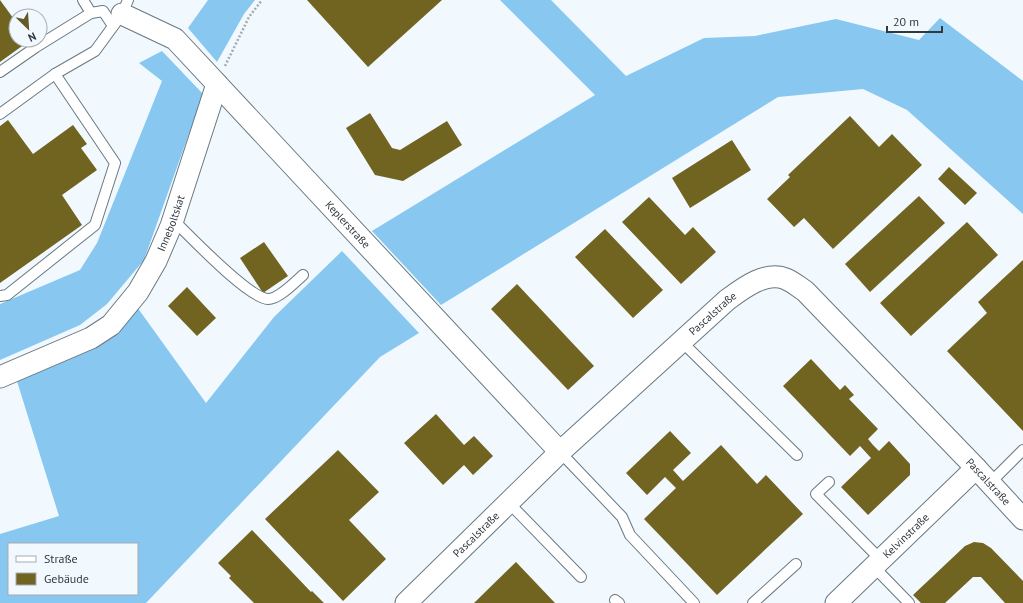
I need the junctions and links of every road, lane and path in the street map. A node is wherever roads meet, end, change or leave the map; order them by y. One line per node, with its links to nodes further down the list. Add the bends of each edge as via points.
1 (83, 0): 3 (lane)
2 (262, 0): 7 (path, via 249,17)
3 (91, 13): 4 (lane); 5 (lane)
4 (121, 13): 6 (lane, via 96,51); 7 (street, Keplerstraße, via 175,39)
5 (0, 72)
6 (55, 74): 8 (lane); 11 (lane, via 115,163 96,225 7,295)
7 (217, 84): 9 (street, Inneboltskat); 15 (street, Keplerstraße)
8 (0, 114)
9 (173, 220): 10 (lane, via 231,275 261,297 276,297); 13 (street, Inneboltskat, via 156,262 138,292 111,325 91,338)
10 (303, 275)
11 (0, 296)
12 (682, 342): 15 (street, Pascalstraße); 16 (lane); 17 (street, Pascalstraße, via 727,300 748,285 768,277 785,278 805,291)
13 (0, 377)
14 (1023, 450): 17 (lane)
15 (560, 452): 19 (street, Pascalstraße); 25 (lane, via 622,517 630,535)
16 (797, 455)
17 (983, 476): 20 (street, Pascalstraße); 21 (street, Kelvinstraße)
18 (829, 482): 21 (lane, via 816,494)
19 (508, 502): 23 (lane); 24 (street, Pascalstraße)
20 (1023, 519)
21 (877, 563): 27 (street, Kelvinstraße); 28 (lane)
22 (796, 564): 26 (lane)
23 (581, 577)
24 (406, 603)
25 (694, 603)
26 (753, 603)
27 (836, 603)
28 (909, 603)

